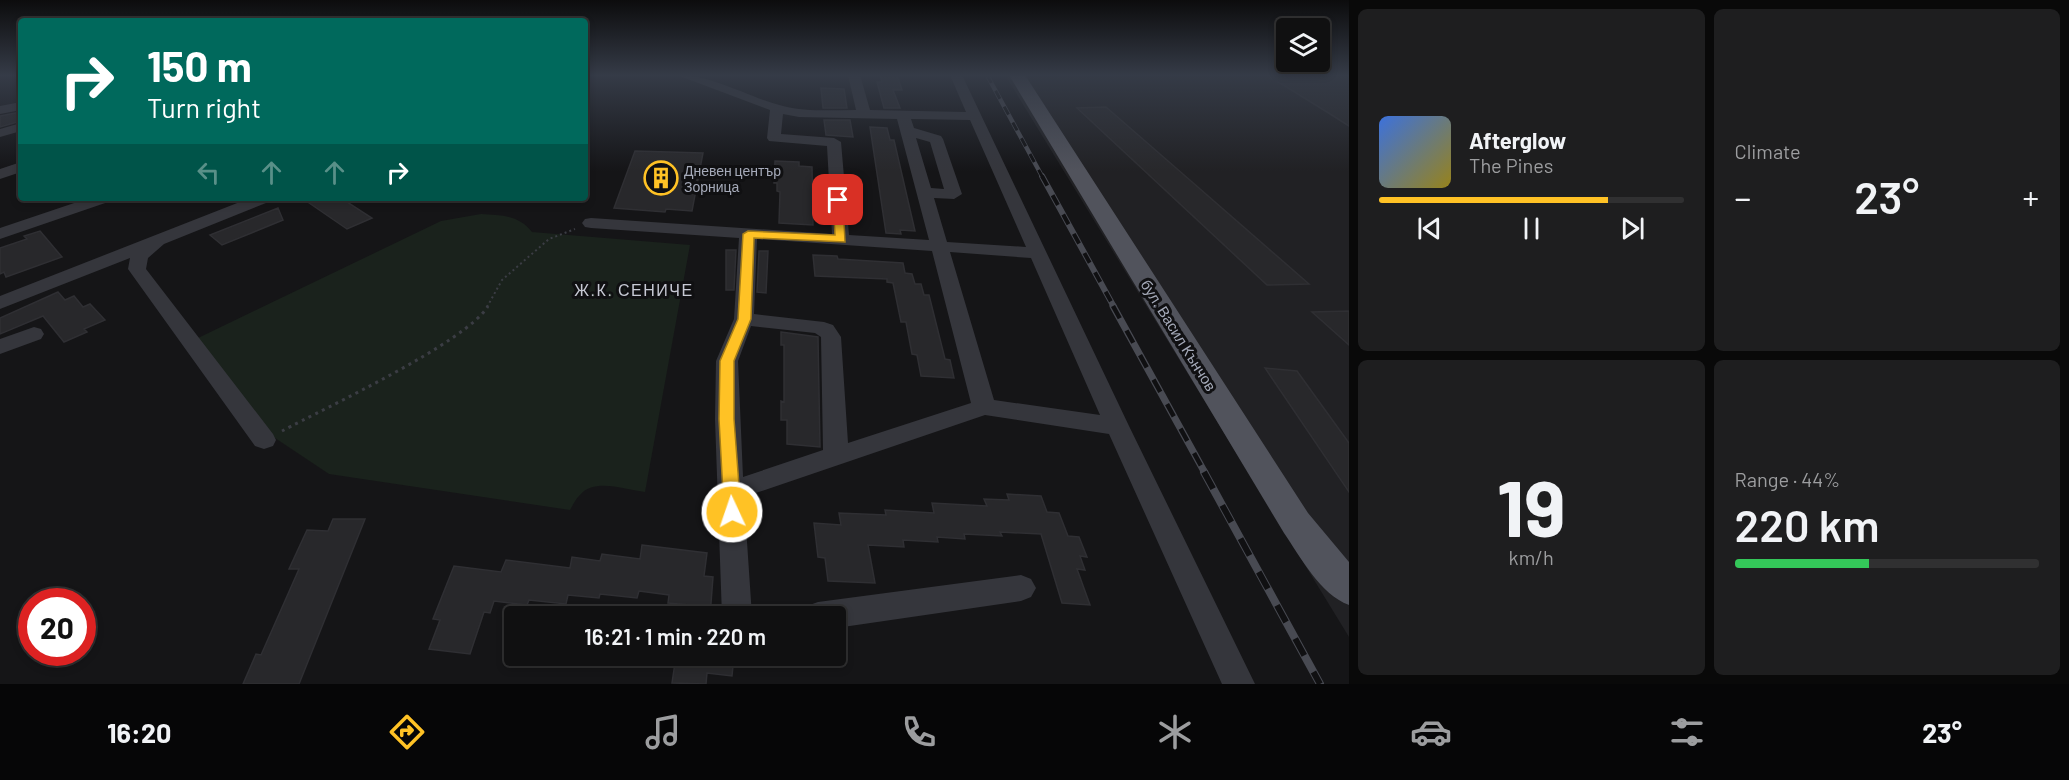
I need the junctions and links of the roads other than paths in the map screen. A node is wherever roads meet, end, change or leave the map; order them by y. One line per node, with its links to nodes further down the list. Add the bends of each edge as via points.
1 (16, 107): 7 (street)
2 (774, 107): 6 (street)
3 (862, 107): 8 (street)
4 (971, 107): 9 (street)
5 (1037, 107): 35 (main road, бул. Васил Кънчов, via 1296,523)
6 (777, 108): 8 (street, via 799,113); 21 (street, via 774,138 834,142)
7 (0, 110)
8 (864, 114): 10 (street)
9 (975, 116): 10 (street); 24 (street)
10 (905, 123): 15 (street); 15 (street, via 936,139 954,194)
11 (18, 128): 12 (street)
12 (0, 133)
13 (18, 168): 14 (street)
14 (0, 174)
15 (925, 193): 23 (street)
16 (96, 201): 19 (street)
17 (257, 201): 22 (street)
18 (591, 223): 20 (street)
19 (0, 234)
20 (748, 234): 21 (street); 26 (street)
21 (841, 239): 23 (street)
22 (158, 240): 25 (street); 31 (street, via 142,253 137,269)
23 (939, 246): 24 (street); 29 (street)
24 (1038, 253): 30 (street)
25 (0, 303)
26 (744, 319): 32 (street, via 826,330 831,338); 33 (street, via 727,361)
27 (34, 334): 28 (street)
28 (0, 347)
29 (984, 407): 30 (street); 32 (street)
30 (1117, 426): 38 (street)
31 (264, 440)
32 (836, 456): 33 (street)
33 (732, 491): 36 (street)
34 (1021, 588): 37 (street)
35 (1349, 588)
36 (737, 606)
37 (846, 612)
38 (1239, 684)

